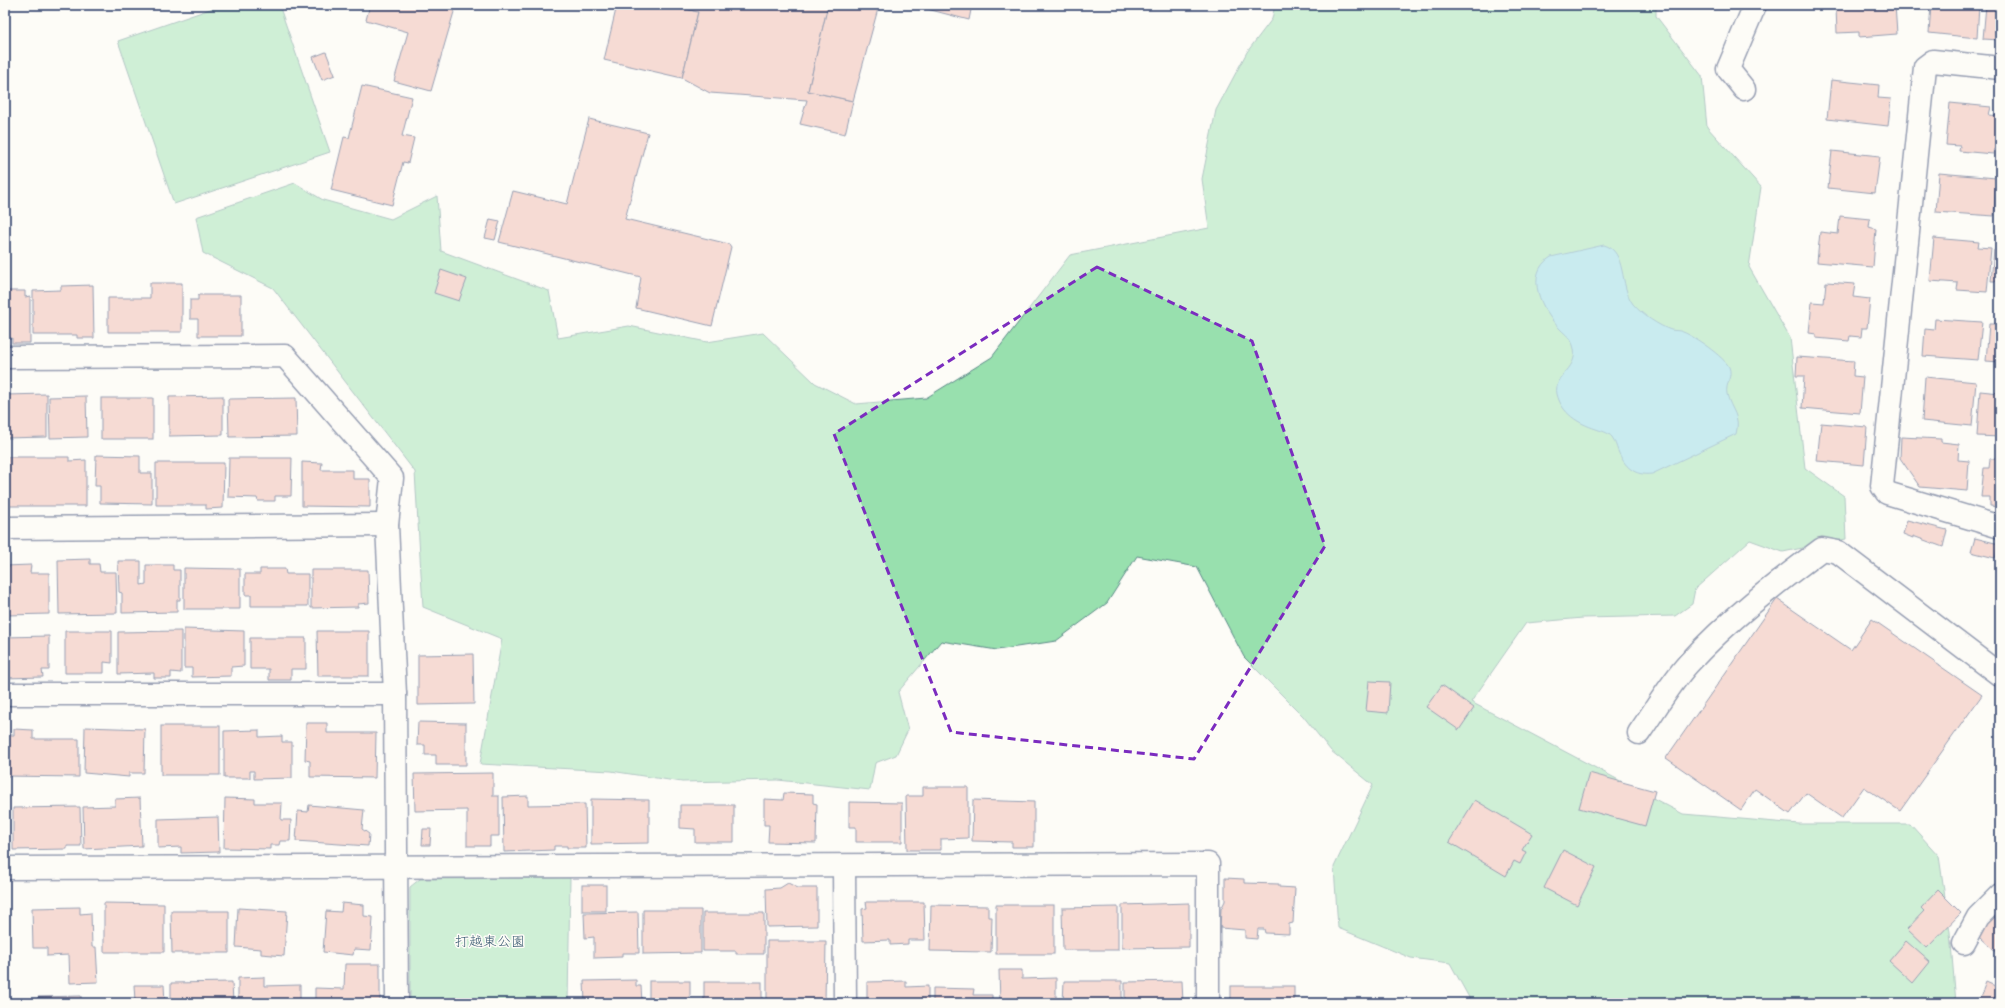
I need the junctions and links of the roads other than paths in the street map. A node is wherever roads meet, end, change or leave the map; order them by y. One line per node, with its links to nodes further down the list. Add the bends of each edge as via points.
1 (1755, 5): 3 (street, via 1728,69)
2 (2000, 68): 6 (street, via 1933,61 1925,67 1882,486 1887,493)
3 (1744, 89)
4 (5, 357): 5 (street, via 285,356 392,478)
5 (387, 525): 7 (street); 10 (street)
6 (2000, 527)
7 (5, 528)
8 (2000, 675): 11 (street, via 1838,552 1822,549 1731,622 1687,664)
9 (5, 694): 10 (street)
10 (395, 694): 12 (street)
11 (1639, 733)
12 (396, 865): 13 (street); 14 (street); 17 (street)
13 (844, 867): 18 (street); 19 (street, via 1208,864)
14 (5, 868)
15 (2000, 895): 16 (street, via 1978,917)
16 (1964, 943)
17 (397, 1003)
18 (845, 1003)
19 (1208, 1003)

